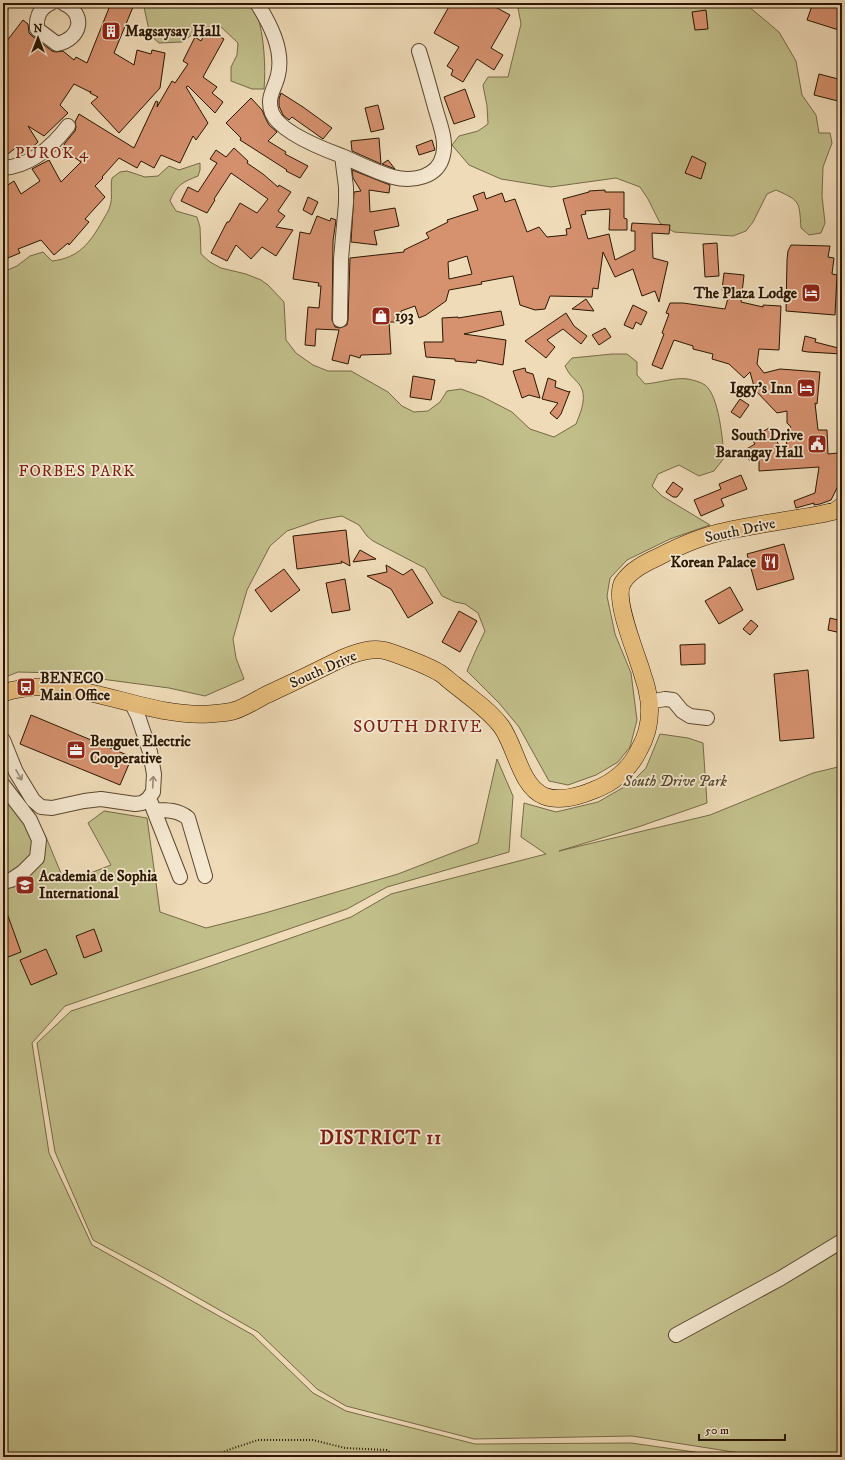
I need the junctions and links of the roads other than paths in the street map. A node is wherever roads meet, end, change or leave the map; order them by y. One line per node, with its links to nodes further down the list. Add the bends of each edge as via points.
1 (52, 3): 3 (street, via 39,12 36,20 37,29 57,44 65,42 77,30 76,13)
2 (257, 3): 6 (street, via 275,37 279,58 278,76 270,97 272,115 295,135)
3 (69, 4)
4 (419, 51): 6 (street, via 443,137 444,154 438,168 416,179 405,179 381,173)
5 (68, 126): 7 (street, via 58,139 34,159)
6 (342, 156): 8 (street, via 346,203 341,259)
7 (3, 168)
8 (340, 320)
9 (842, 506): 11 (main road, South Drive, via 835,511 822,514 724,531 687,543 646,562 633,571 622,583 620,593 622,609)
10 (3, 693): 12 (main road, South Drive, via 20,688 46,686 85,691)
11 (649, 702): 12 (main road, South Drive, via 642,744 635,759 625,771 598,789 581,796 552,798 543,796 527,781 501,727 477,703 438,672 387,651 378,649 343,658 234,711 183,713); 13 (street, via 673,700 690,716)
12 (132, 704): 16 (street, one-way to 12, via 154,784 152,762)
13 (707, 718)
14 (3, 740): 16 (street, one-way to 16, via 16,772 33,800 41,807 52,808 101,798)
15 (3, 785): 19 (street, via 30,820 39,840 37,858 23,872)
16 (151, 804): 17 (street, via 182,813 188,818); 18 (street)
17 (205, 876)
18 (180, 877)
19 (3, 882)
20 (842, 1241): 21 (street)
21 (676, 1335)

